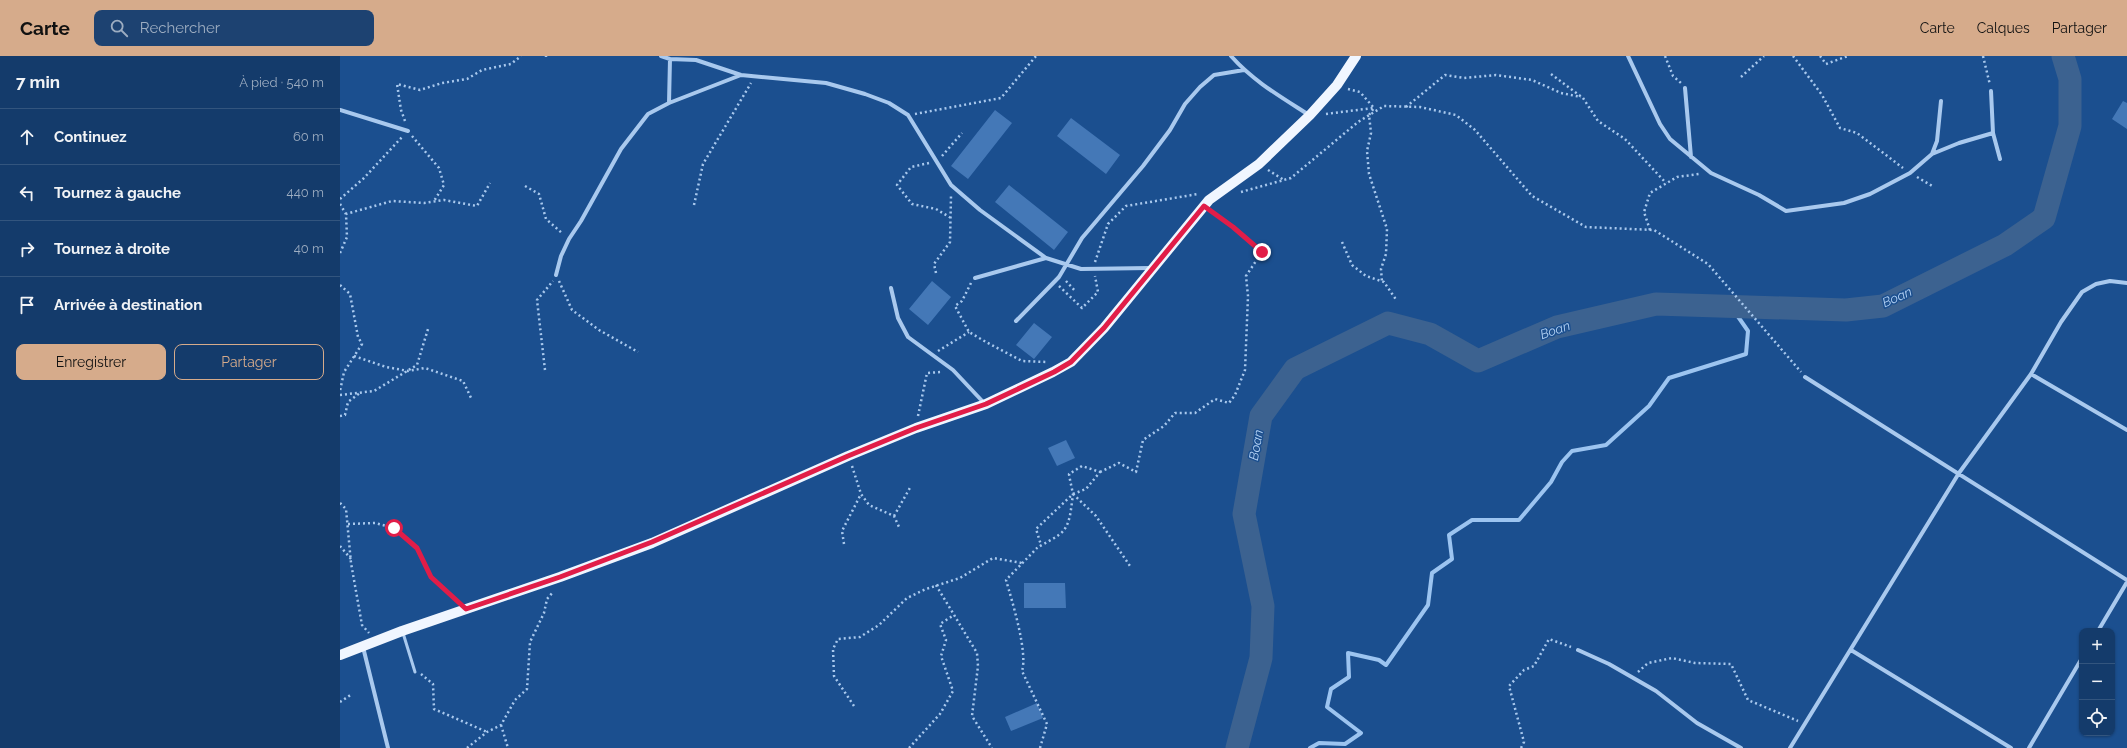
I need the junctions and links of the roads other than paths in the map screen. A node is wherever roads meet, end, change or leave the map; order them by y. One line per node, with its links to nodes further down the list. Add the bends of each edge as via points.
1 (661, 56): 5 (street)
2 (1231, 56): 6 (street)
3 (1356, 56): 13 (main road, via 1337,85)
4 (1628, 56): 17 (street, via 1660,124 1670,139)
5 (670, 59): 7 (street, via 696,60); 11 (street)
6 (1244, 70): 13 (street, via 1267,89); 20 (street, via 1214,75 1200,87 1185,104 1170,130 1143,166 1082,238)
7 (741, 75): 11 (street); 19 (street, via 826,83 889,103 908,115 951,185 980,210)
8 (1685, 88): 17 (street)
9 (1991, 91): 15 (street)
10 (1941, 101): 16 (street, via 1937,141)
11 (669, 103): 22 (street, via 648,114 620,149 569,239)
12 (340, 110): 14 (street)
13 (1310, 115): 21 (main road, via 1259,164 1209,200)
14 (408, 131)
15 (1993, 132): 16 (street); 18 (street)
16 (1932, 154): 17 (street, via 1910,173 1870,194 1844,203 1786,211 1711,172)
17 (1691, 157)
18 (2000, 159)
19 (1046, 258): 20 (street); 23 (street)
20 (1066, 265): 21 (street, via 1092,269); 26 (street, via 1059,277)
21 (1153, 268): 29 (main road, via 1104,328 1071,362)
22 (556, 275)
23 (975, 278)
24 (2127, 283): 27 (street, via 2110,281 2096,284 2082,292)
25 (891, 288): 29 (street, via 898,318 908,337 953,370)
26 (1016, 321)
27 (2031, 374): 30 (street); 31 (street)
28 (1805, 377): 31 (street)
29 (986, 404): 34 (main road, via 916,428 848,456 652,542 560,577)
30 (2127, 430)
31 (1959, 473): 32 (street); 37 (street)
32 (2127, 581): 33 (street)
33 (2100, 628)
34 (402, 631): 35 (main road); 40 (lane)
35 (362, 646): 38 (main road); 41 (street)
36 (1578, 650): 42 (street, via 1609,664 1656,691 1697,723)
37 (1850, 650): 43 (street); 44 (street)
38 (340, 656)
39 (2079, 663): 45 (street)
40 (415, 672)
41 (388, 748)
42 (1741, 748)
43 (1790, 748)
44 (2011, 748)
45 (2029, 748)

